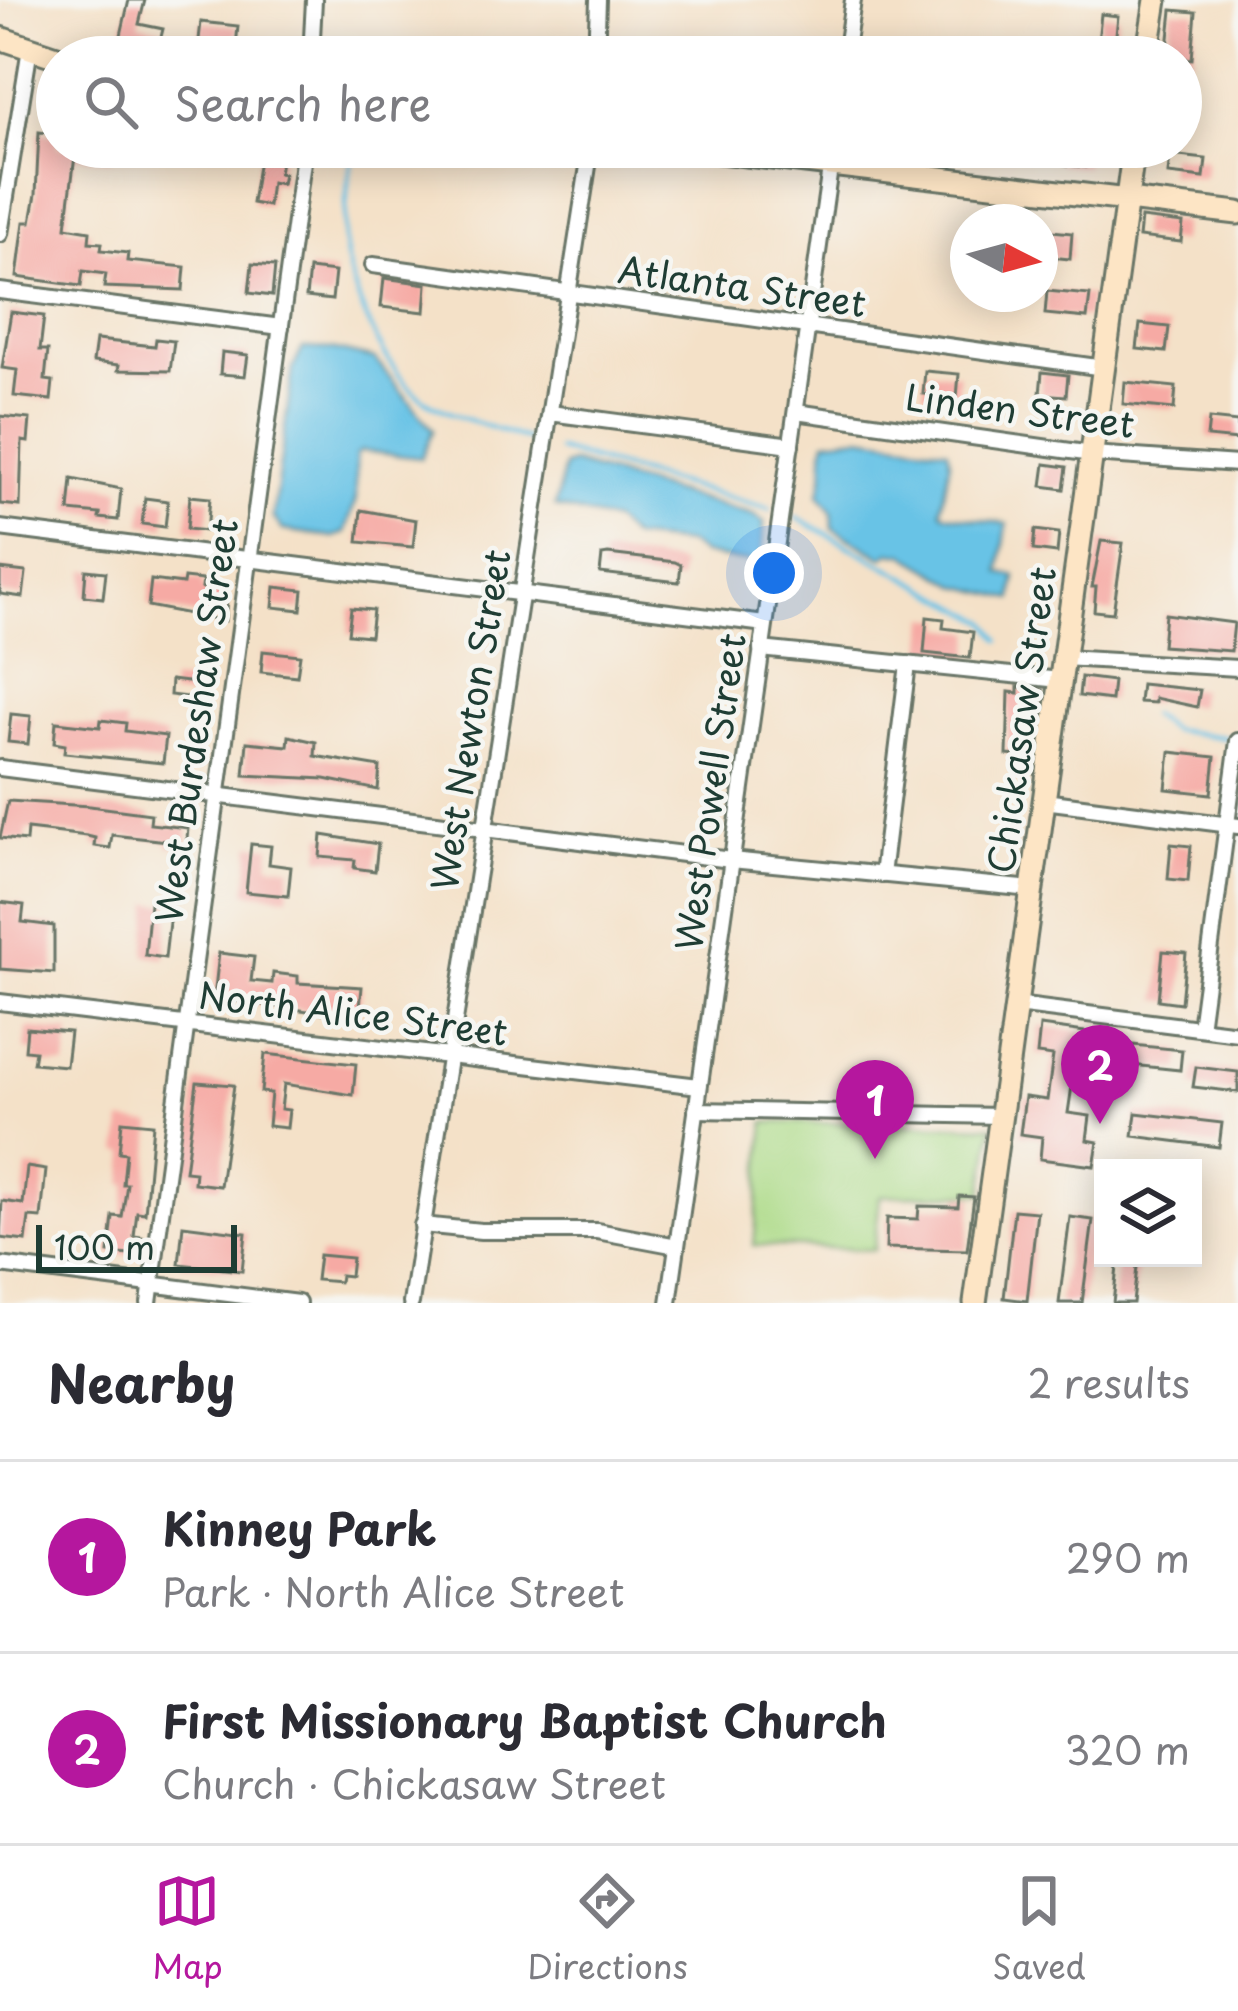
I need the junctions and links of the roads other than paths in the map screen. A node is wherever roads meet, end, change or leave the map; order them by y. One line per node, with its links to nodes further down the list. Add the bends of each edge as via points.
1 (314, 0): 5 (street)
2 (598, 0): 6 (street)
3 (853, 0): 7 (street)
4 (1156, 0): 8 (street)
5 (312, 36)
6 (597, 36)
7 (848, 36)
8 (1151, 36)
9 (0, 38): 10 (street)
10 (30, 48): 11 (street); 19 (street)
11 (36, 50)
12 (302, 168): 23 (street, West Burdeshaw Street)
13 (588, 168): 22 (street, West Newton Street)
14 (830, 168): 24 (street, West Powell Street)
15 (911, 168): 17 (street)
16 (1131, 168): 17 (street, Chickasaw Street)
17 (1127, 201): 18 (street); 25 (street, Chickasaw Street)
18 (1238, 213)
19 (0, 233)
20 (373, 265): 22 (street, Atlanta Street)
21 (0, 291): 23 (street)
22 (568, 293): 24 (street, Atlanta Street); 26 (street, West Newton Street)
23 (281, 327): 32 (street, West Burdeshaw Street)
24 (808, 327): 25 (street, Atlanta Street); 27 (street, West Powell Street)
25 (1104, 368): 29 (street, Chickasaw Street)
26 (550, 412): 28 (street); 33 (street, West Newton Street)
27 (796, 412): 28 (street, West Powell Street); 29 (street, Linden Street)
28 (791, 445): 34 (street, West Powell Street)
29 (1092, 454): 30 (street, Linden Street); 38 (street, Chickasaw Street)
30 (1238, 464)
31 (0, 528): 32 (street)
32 (248, 562): 33 (street); 41 (street, West Burdeshaw Street)
33 (520, 595): 34 (street); 44 (street, West Newton Street)
34 (765, 624): 35 (street, West Powell Street)
35 (761, 650): 36 (street); 45 (street, West Powell Street)
36 (908, 664): 38 (street); 46 (street)
37 (1238, 668): 38 (street)
38 (1062, 669): 42 (street, Chickasaw Street)
39 (1238, 741): 43 (street)
40 (0, 768): 41 (street)
41 (217, 795): 44 (street); 50 (street, West Burdeshaw Street)
42 (1043, 801): 43 (street); 47 (street, Chickasaw Street)
43 (1233, 825): 51 (street)
44 (484, 830): 45 (street); 53 (street, West Newton Street)
45 (731, 860): 46 (street); 54 (street, West Powell Street)
46 (882, 875): 47 (street)
47 (1032, 889): 49 (street, Chickasaw Street)
48 (0, 1002): 50 (street, North Alice Street)
49 (1016, 1005): 51 (street); 56 (street, Chickasaw Street)
50 (186, 1024): 53 (street, North Alice Street); 60 (street, West Burdeshaw Street)
51 (1200, 1028): 52 (street)
52 (1238, 1033)
53 (449, 1056): 54 (street, North Alice Street); 57 (street, West Newton Street)
54 (699, 1086): 55 (street, West Powell Street)
55 (696, 1110): 56 (street); 58 (street, West Powell Street)
56 (1000, 1116): 65 (street, Chickasaw Street)
57 (422, 1225): 58 (street, via 597,1231); 63 (street, West Newton Street)
58 (677, 1246): 64 (street, West Powell Street)
59 (0, 1265): 60 (street)
60 (151, 1284): 61 (street, West Burdeshaw Street); 62 (street)
61 (149, 1303)
62 (298, 1303)
63 (411, 1303)
64 (669, 1303)
65 (975, 1303)

